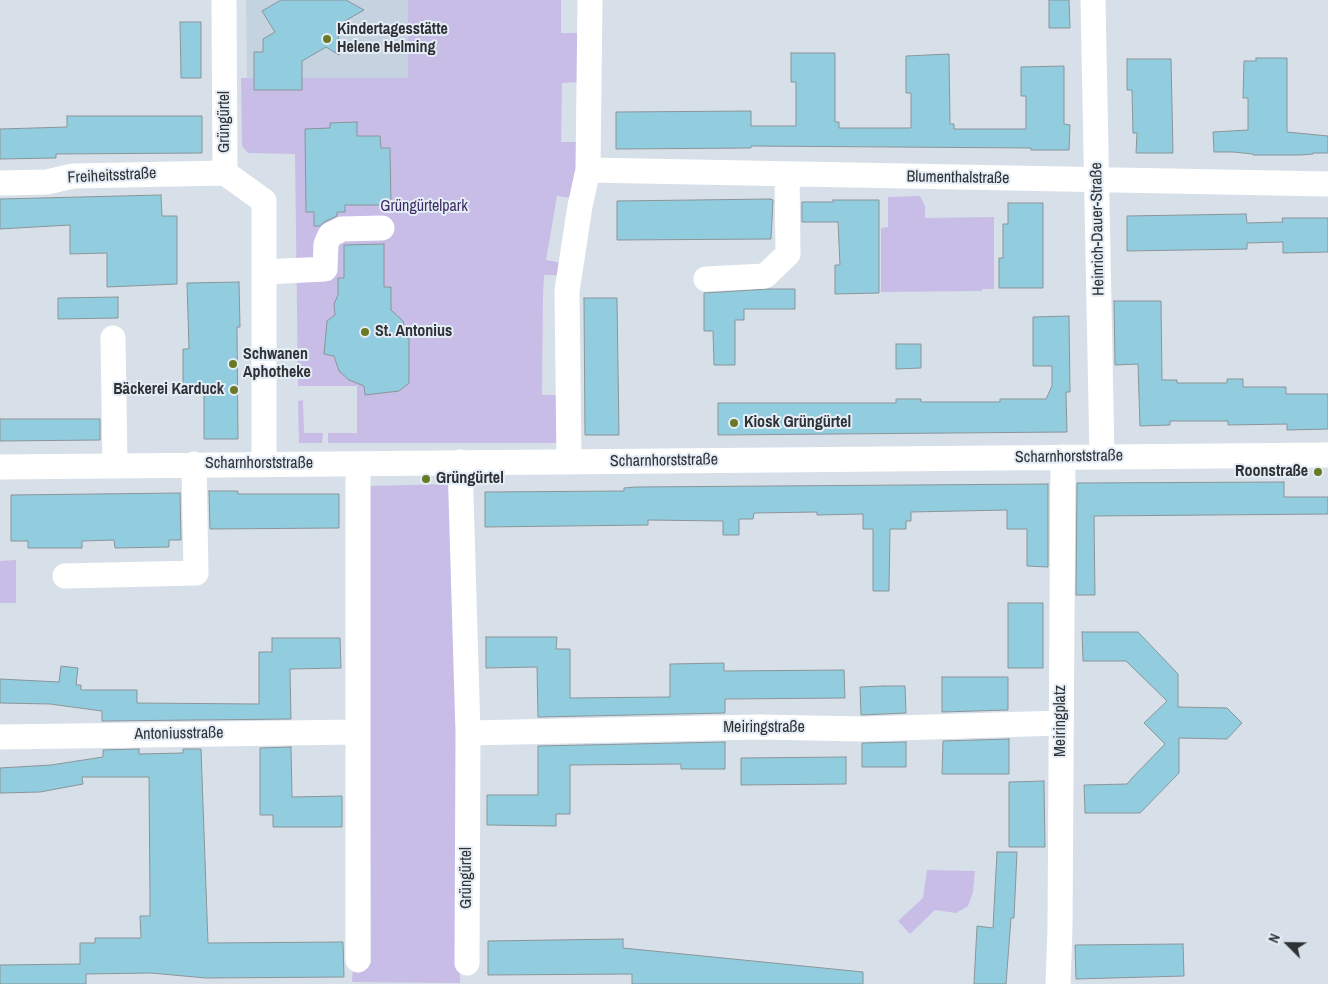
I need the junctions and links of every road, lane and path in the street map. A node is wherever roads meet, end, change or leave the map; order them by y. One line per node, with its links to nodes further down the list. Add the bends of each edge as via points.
1 (224, 0): 5 (street, Grüngürtel)
2 (590, 0): 4 (street)
3 (1093, 0): 7 (street, Heinrich-Dauer-Straße)
4 (588, 170): 6 (street, Blumenthalstraße); 18 (street, via 567,291)
5 (225, 173): 8 (street, Freiheitsstraße, via 73,176 47,182); 11 (street, Grüngürtel, via 264,201)
6 (786, 174): 7 (street, Blumenthalstraße); 12 (street, via 788,254 765,276)
7 (1097, 181): 9 (street, Blumenthalstraße); 15 (street, Heinrich-Dauer-Straße)
8 (0, 184)
9 (1328, 184)
10 (382, 228): 11 (street, via 342,229 330,235 326,244 325,269)
11 (264, 272): 20 (street, Grüngürtel)
12 (706, 279)
13 (114, 338): 22 (street)
14 (1328, 455): 15 (street, Scharnhorststraße)
15 (1102, 457): 16 (street, Scharnhorststraße)
16 (1063, 458): 18 (street, Scharnhorststraße); 25 (street, Meiringplatz)
17 (460, 462): 18 (street, Scharnhorststraße); 21 (street, Scharnhorststraße); 27 (street, Grüngürtel)
18 (569, 462)
19 (194, 464): 20 (street, Scharnhorststraße); 22 (street, Scharnhorststraße); 24 (street, via 196,573)
20 (264, 464): 21 (street, Scharnhorststraße)
21 (358, 464): 26 (street)
22 (115, 465): 23 (street, Scharnhorststraße)
23 (0, 467)
24 (65, 576)
25 (1060, 723): 27 (street, Meiringstraße); 31 (street, Meiringplatz)
26 (358, 732): 28 (street, Antoniusstraße); 29 (street)
27 (468, 733): 30 (street, Grüngürtel)
28 (0, 737)
29 (358, 960)
30 (467, 963)
31 (1058, 984)

